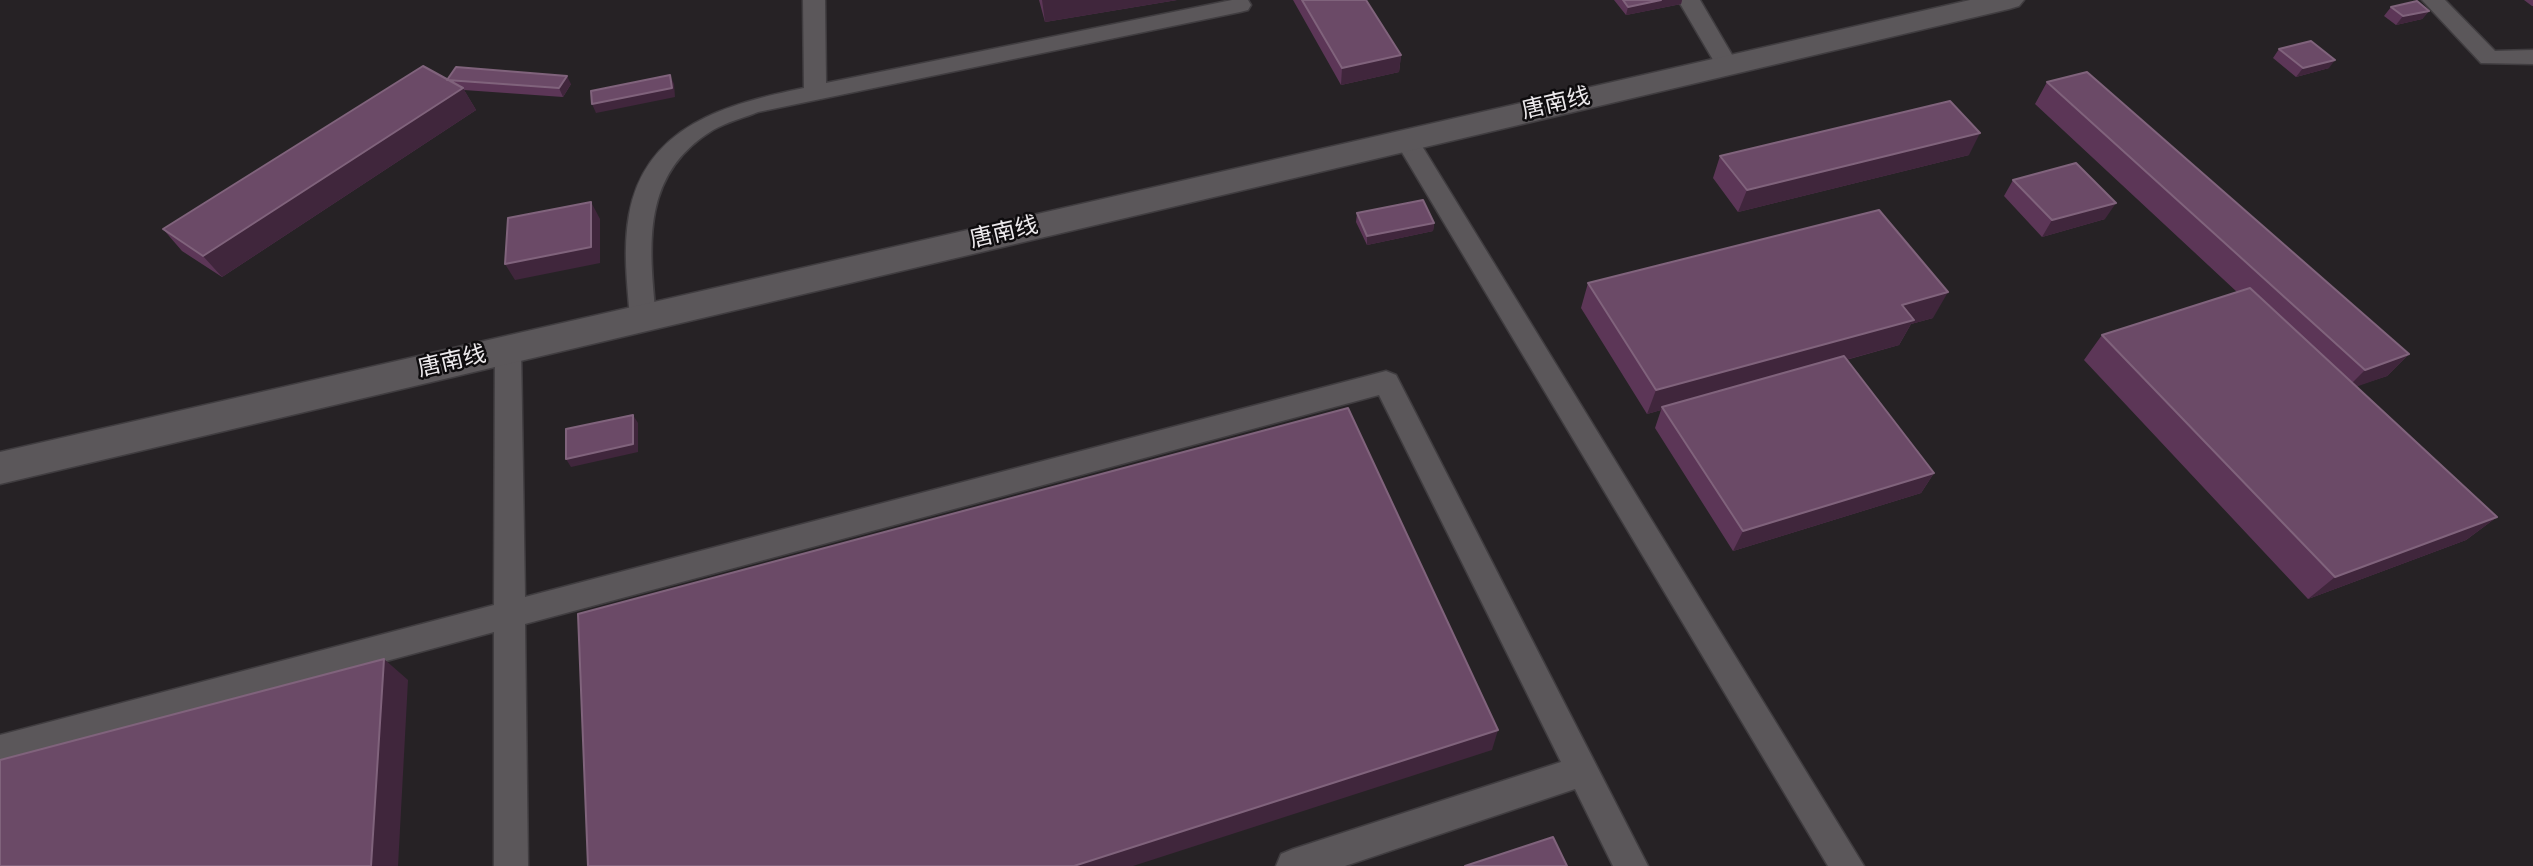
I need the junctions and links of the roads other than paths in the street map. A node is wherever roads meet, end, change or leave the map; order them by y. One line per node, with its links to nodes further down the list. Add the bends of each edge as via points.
1 (814, 0): 8 (lane)
2 (1689, 0): 7 (lane)
3 (2009, 0): 7 (street, 唐南线)
4 (2433, 0): 6 (lane, via 2489,58)
5 (1240, 5): 8 (lane)
6 (2533, 57)
7 (1727, 65): 9 (street, 唐南线)
8 (815, 94): 10 (lane, via 753,106 700,127 659,165 641,210 637,252)
9 (1406, 139): 10 (street, 唐南线); 19 (lane)
10 (643, 317): 11 (street, 唐南线)
11 (508, 349): 12 (street, 唐南线); 13 (lane)
12 (0, 467)
13 (510, 615): 14 (lane); 15 (lane, via 1386,382); 16 (lane)
14 (0, 750)
15 (1583, 771): 17 (lane); 18 (lane)
16 (511, 866)
17 (1293, 866)
18 (1631, 866)
19 (1847, 866)

